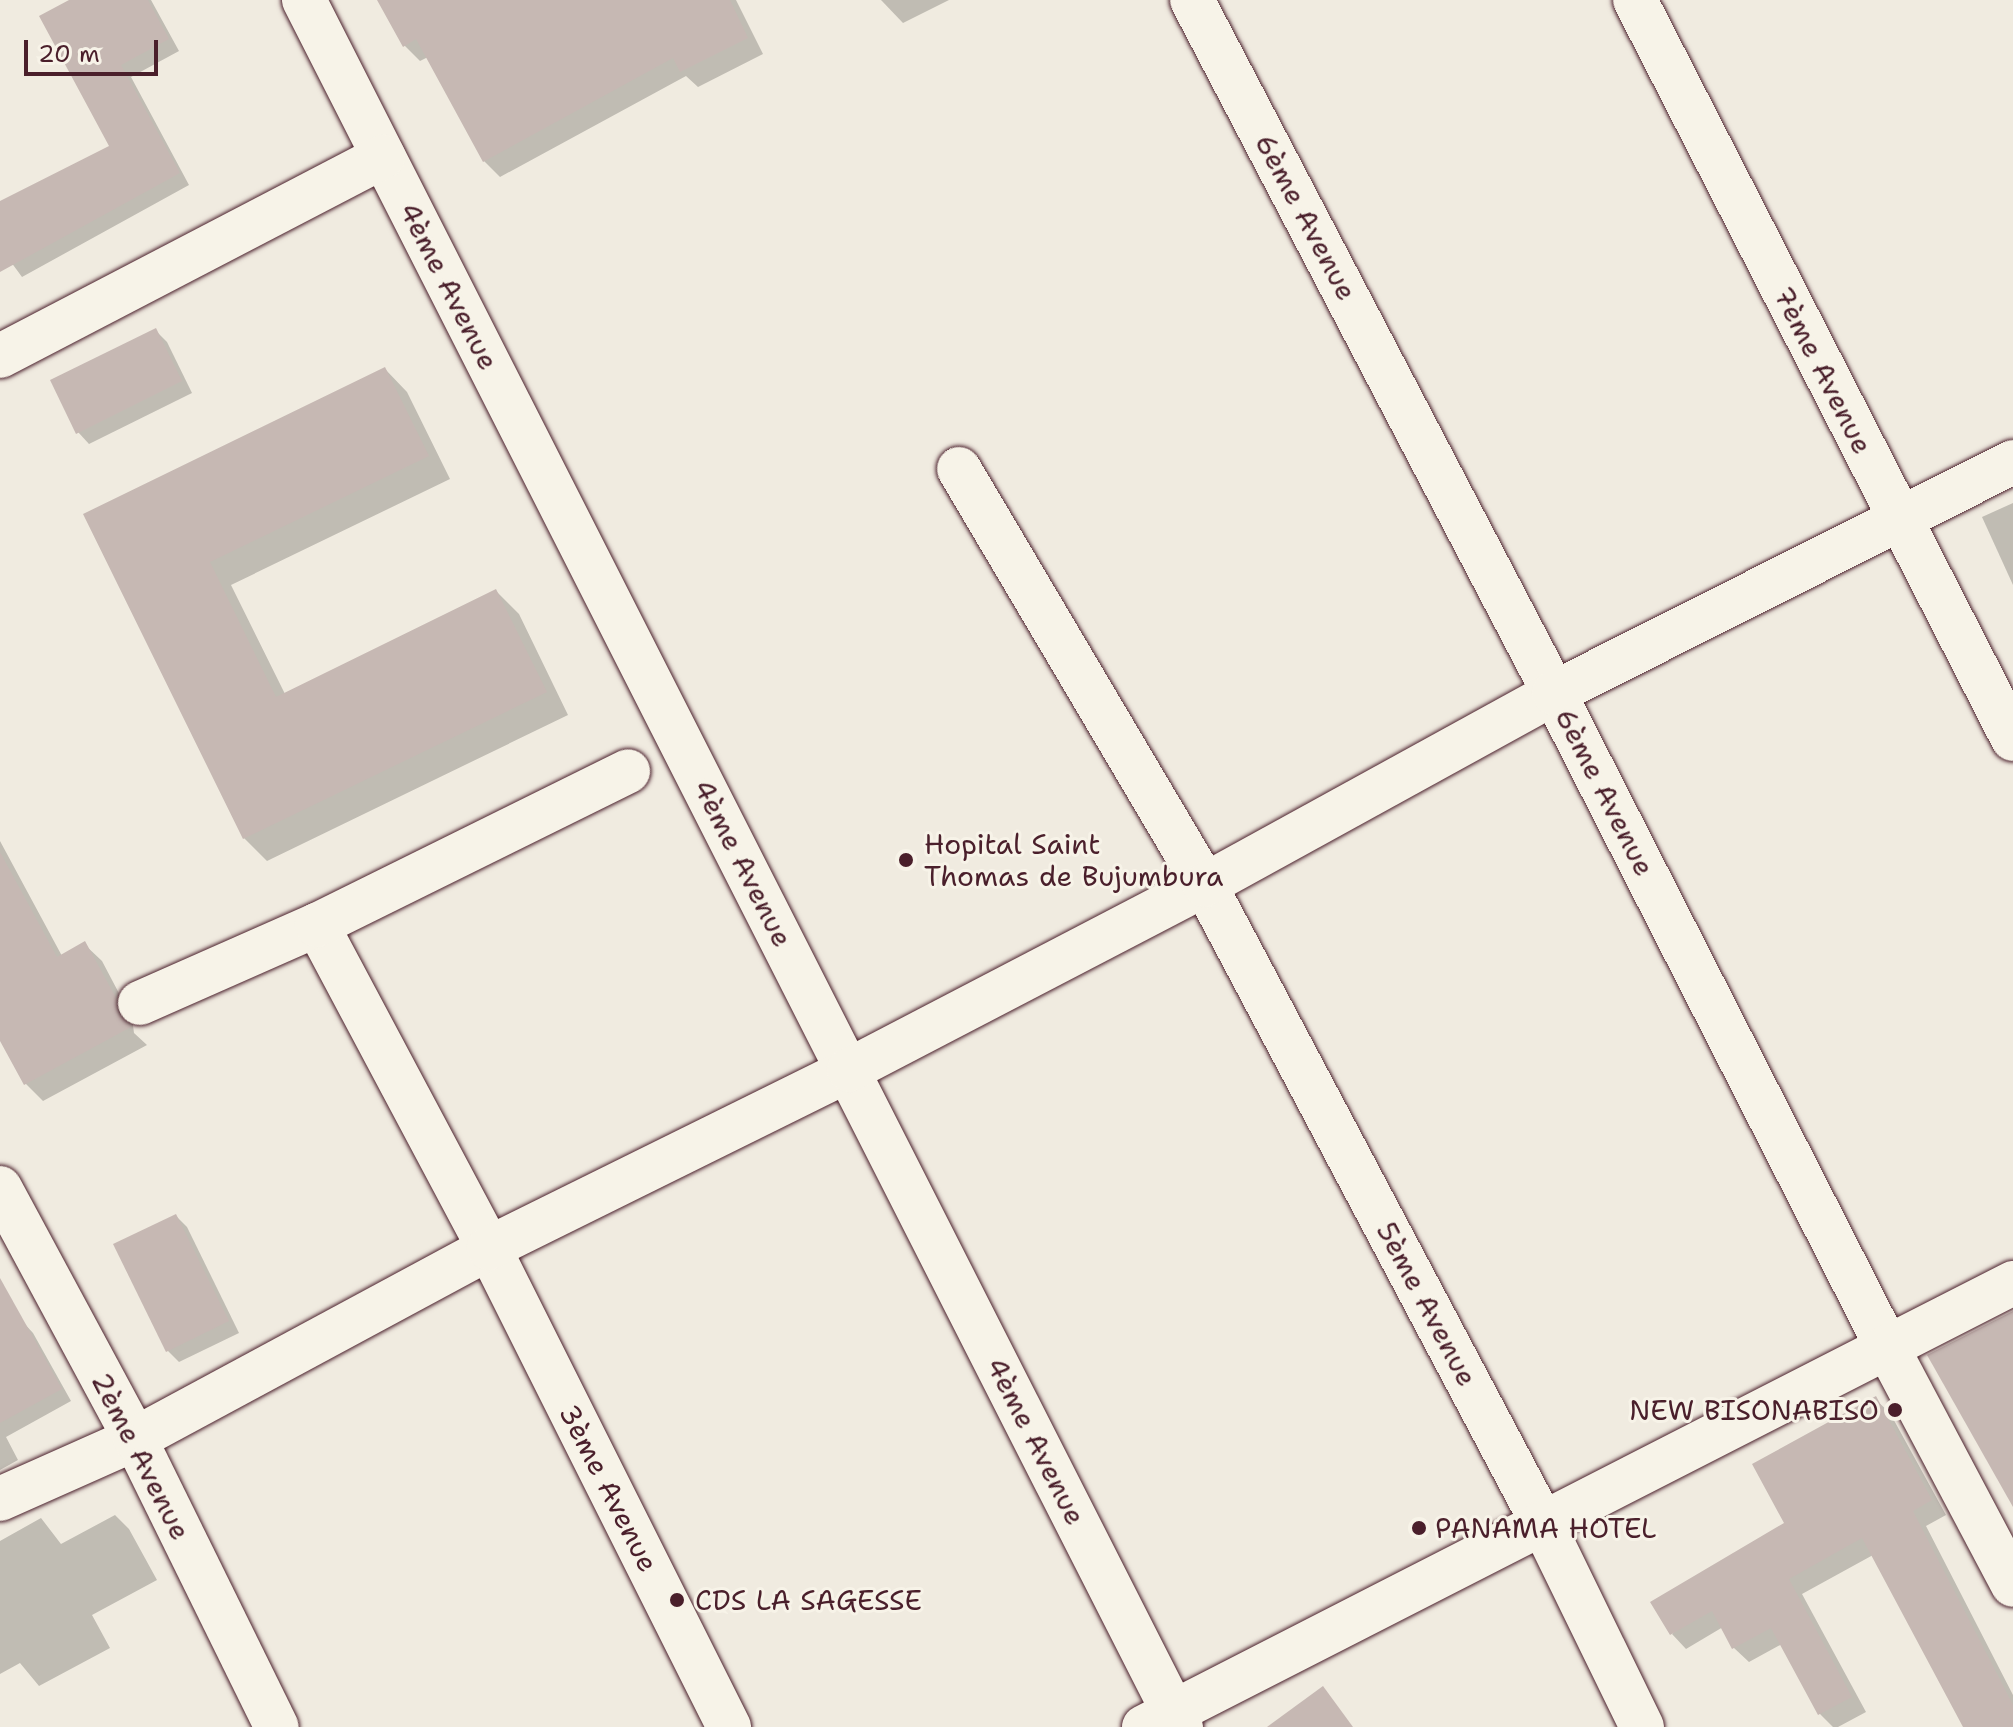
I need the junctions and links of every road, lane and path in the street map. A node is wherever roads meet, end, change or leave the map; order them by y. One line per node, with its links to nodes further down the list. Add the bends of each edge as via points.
1 (304, 0): 4 (street, 4ème Avenue)
2 (1192, 0): 9 (street, 6ème Avenue)
3 (1635, 0): 8 (street, 7ème Avenue)
4 (383, 157): 5 (street); 15 (street, 4ème Avenue)
5 (0, 356)
6 (2013, 462): 8 (street)
7 (959, 469): 12 (street, 5ème Avenue)
8 (1899, 521): 9 (street); 10 (street, 7ème Avenue)
9 (1554, 693): 12 (street); 19 (street, 6ème Avenue)
10 (2013, 739)
11 (628, 771): 13 (street)
12 (1205, 885): 15 (street); 22 (street, 5ème Avenue)
13 (317, 925): 14 (street); 17 (street, 3ème Avenue)
14 (140, 1003)
15 (849, 1070): 17 (street); 24 (street, 4ème Avenue)
16 (0, 1188): 20 (street, 2ème Avenue)
17 (489, 1248): 20 (street); 26 (street, 3ème Avenue)
18 (2013, 1283): 19 (street)
19 (1887, 1347): 22 (street); 23 (street, 6ème Avenue)
20 (135, 1439): 21 (street); 25 (street, 2ème Avenue)
21 (0, 1499)
22 (1542, 1522): 24 (street); 27 (street, 5ème Avenue)
23 (2013, 1585)
24 (1166, 1722)
25 (277, 1727)
26 (729, 1727)
27 (1642, 1727)

